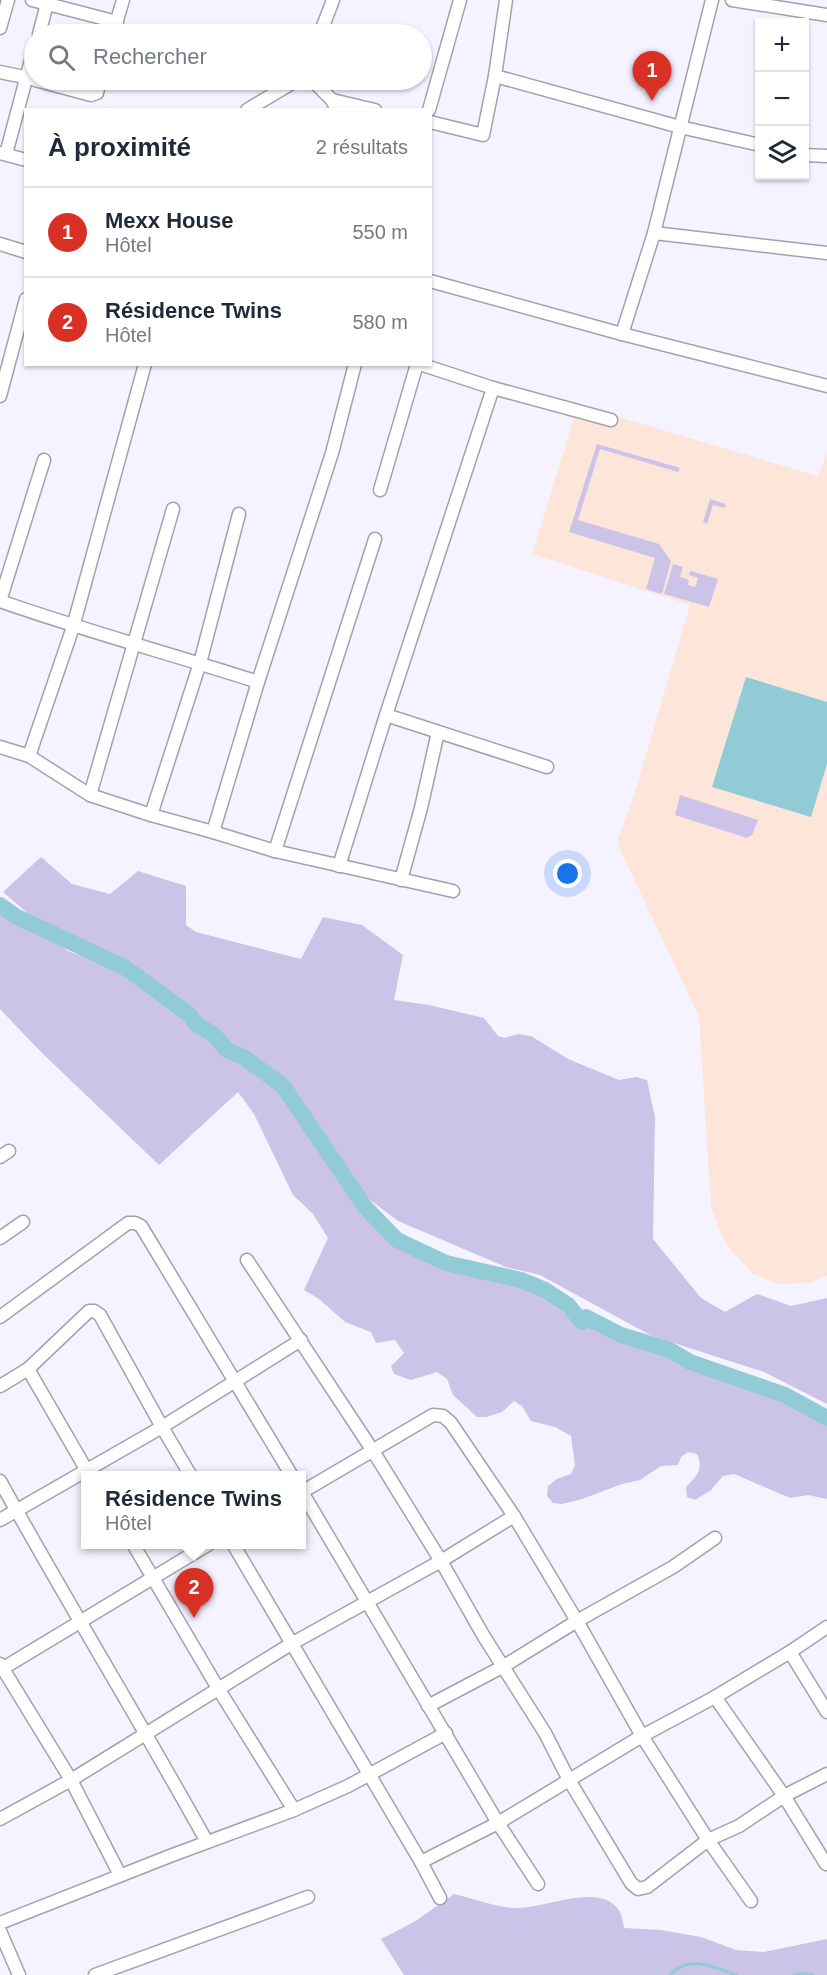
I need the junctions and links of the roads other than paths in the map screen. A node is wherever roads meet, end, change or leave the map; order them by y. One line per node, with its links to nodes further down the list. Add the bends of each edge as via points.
1 (8, 0): 14 (street)
2 (32, 0): 9 (street)
3 (123, 0): 11 (street)
4 (333, 0): 13 (street)
5 (460, 0): 26 (street)
6 (712, 0): 28 (street)
7 (732, 0): 10 (street)
8 (503, 1): 16 (street)
9 (48, 2): 11 (street); 12 (street)
10 (827, 15)
11 (117, 22)
12 (42, 24)
13 (324, 24)
14 (0, 28)
15 (0, 72): 17 (street)
16 (495, 76): 27 (street, via 483,135); 28 (street)
17 (24, 77)
18 (28, 90): 30 (street)
19 (73, 90): 20 (street, via 91,95)
20 (98, 90)
21 (280, 90): 24 (street)
22 (321, 90): 23 (street)
23 (334, 105): 25 (street)
24 (250, 108)
25 (359, 108)
26 (430, 108)
27 (432, 122)
28 (680, 127): 29 (street); 34 (street)
29 (755, 144)
30 (3, 153): 33 (street)
31 (809, 154): 32 (street)
32 (827, 156)
33 (24, 159)
34 (654, 233): 37 (street); 40 (street)
35 (0, 244): 36 (street)
36 (24, 251)
37 (827, 253)
38 (432, 282): 40 (street)
39 (24, 306): 47 (street)
40 (622, 334): 45 (street)
41 (144, 366): 55 (street)
42 (354, 366): 58 (street, via 332,453)
43 (418, 366): 50 (street)
44 (425, 366): 46 (street)
45 (827, 386)
46 (493, 388): 48 (street); 59 (street)
47 (0, 396)
48 (611, 420)
49 (44, 460): 54 (street)
50 (380, 490)
51 (173, 509): 56 (street)
52 (239, 514): 57 (street)
53 (375, 539): 67 (street)
54 (0, 601): 55 (street)
55 (73, 627): 56 (street); 62 (street)
56 (133, 643): 57 (street); 64 (street)
57 (200, 663): 58 (street); 65 (street)
58 (258, 682): 66 (street)
59 (386, 715): 60 (street); 68 (street)
60 (438, 732): 63 (street); 69 (street)
61 (0, 747): 62 (street)
62 (29, 756): 64 (street)
63 (547, 767)
64 (90, 795): 65 (street)
65 (151, 815): 66 (street)
66 (213, 831): 67 (street)
67 (275, 851): 68 (street)
68 (339, 866): 69 (street)
69 (401, 880): 70 (street)
70 (453, 891)
71 (23, 1222): 72 (street)
72 (0, 1239)
73 (247, 1260): 75 (street)
74 (0, 1317): 77 (street, via 128,1223 135,1223 141,1226)
75 (301, 1340): 77 (street); 80 (street)
76 (28, 1369): 78 (street); 79 (street, via 89,1311 94,1311 100,1315); 81 (street)
77 (236, 1379): 79 (street); 84 (street)
78 (0, 1386)
79 (162, 1427): 82 (street); 83 (street)
80 (374, 1451): 87 (street); 90 (street, via 433,1415 443,1416); 96 (street)
81 (87, 1471)
82 (91, 1471)
83 (188, 1471)
84 (289, 1471)
85 (81, 1477): 89 (street)
86 (0, 1481): 89 (street)
87 (306, 1490)
88 (306, 1499): 98 (street)
89 (16, 1510): 91 (street); 100 (street)
90 (514, 1516): 96 (street); 99 (street)
91 (0, 1520)
92 (715, 1538): 99 (street, via 673,1568)
93 (136, 1549): 97 (street)
94 (202, 1549): 97 (street)
95 (235, 1549): 102 (street)
96 (441, 1561): 98 (street); 104 (street)
97 (154, 1578): 100 (street); 106 (street)
98 (366, 1602): 102 (street); 108 (street)
99 (577, 1621): 104 (street); 112 (street)
100 (81, 1622): 105 (street); 111 (street)
101 (827, 1627): 103 (street)
102 (291, 1644): 106 (street); 114 (street)
103 (790, 1652): 107 (street); 109 (street)
104 (504, 1666): 108 (street); 116 (street)
105 (1, 1668): 115 (street)
106 (219, 1690): 111 (street); 118 (street)
107 (715, 1697): 112 (street); 117 (street)
108 (428, 1706): 110 (street)
109 (827, 1712)
110 (446, 1733): 114 (street); 120 (street)
111 (147, 1734): 115 (street); 122 (street)
112 (642, 1736): 116 (street); 121 (street)
113 (827, 1774): 117 (street)
114 (369, 1775): 118 (street); 123 (street)
115 (71, 1780): 119 (street); 125 (street)
116 (569, 1780): 120 (street); 121 (street, via 638,1889 647,1887)
117 (784, 1796): 121 (street, via 739,1826); 124 (street)
118 (294, 1810): 122 (street)
119 (0, 1819)
120 (498, 1823): 123 (street); 126 (street)
121 (708, 1840): 129 (street)
122 (207, 1842): 125 (street)
123 (421, 1862): 128 (street)
124 (826, 1864)
125 (120, 1875): 130 (street)
126 (538, 1884)
127 (308, 1897): 133 (street)
128 (440, 1898)
129 (751, 1901)
130 (0, 1923)
131 (0, 1931): 132 (street)
132 (19, 1975)
133 (95, 1975)

